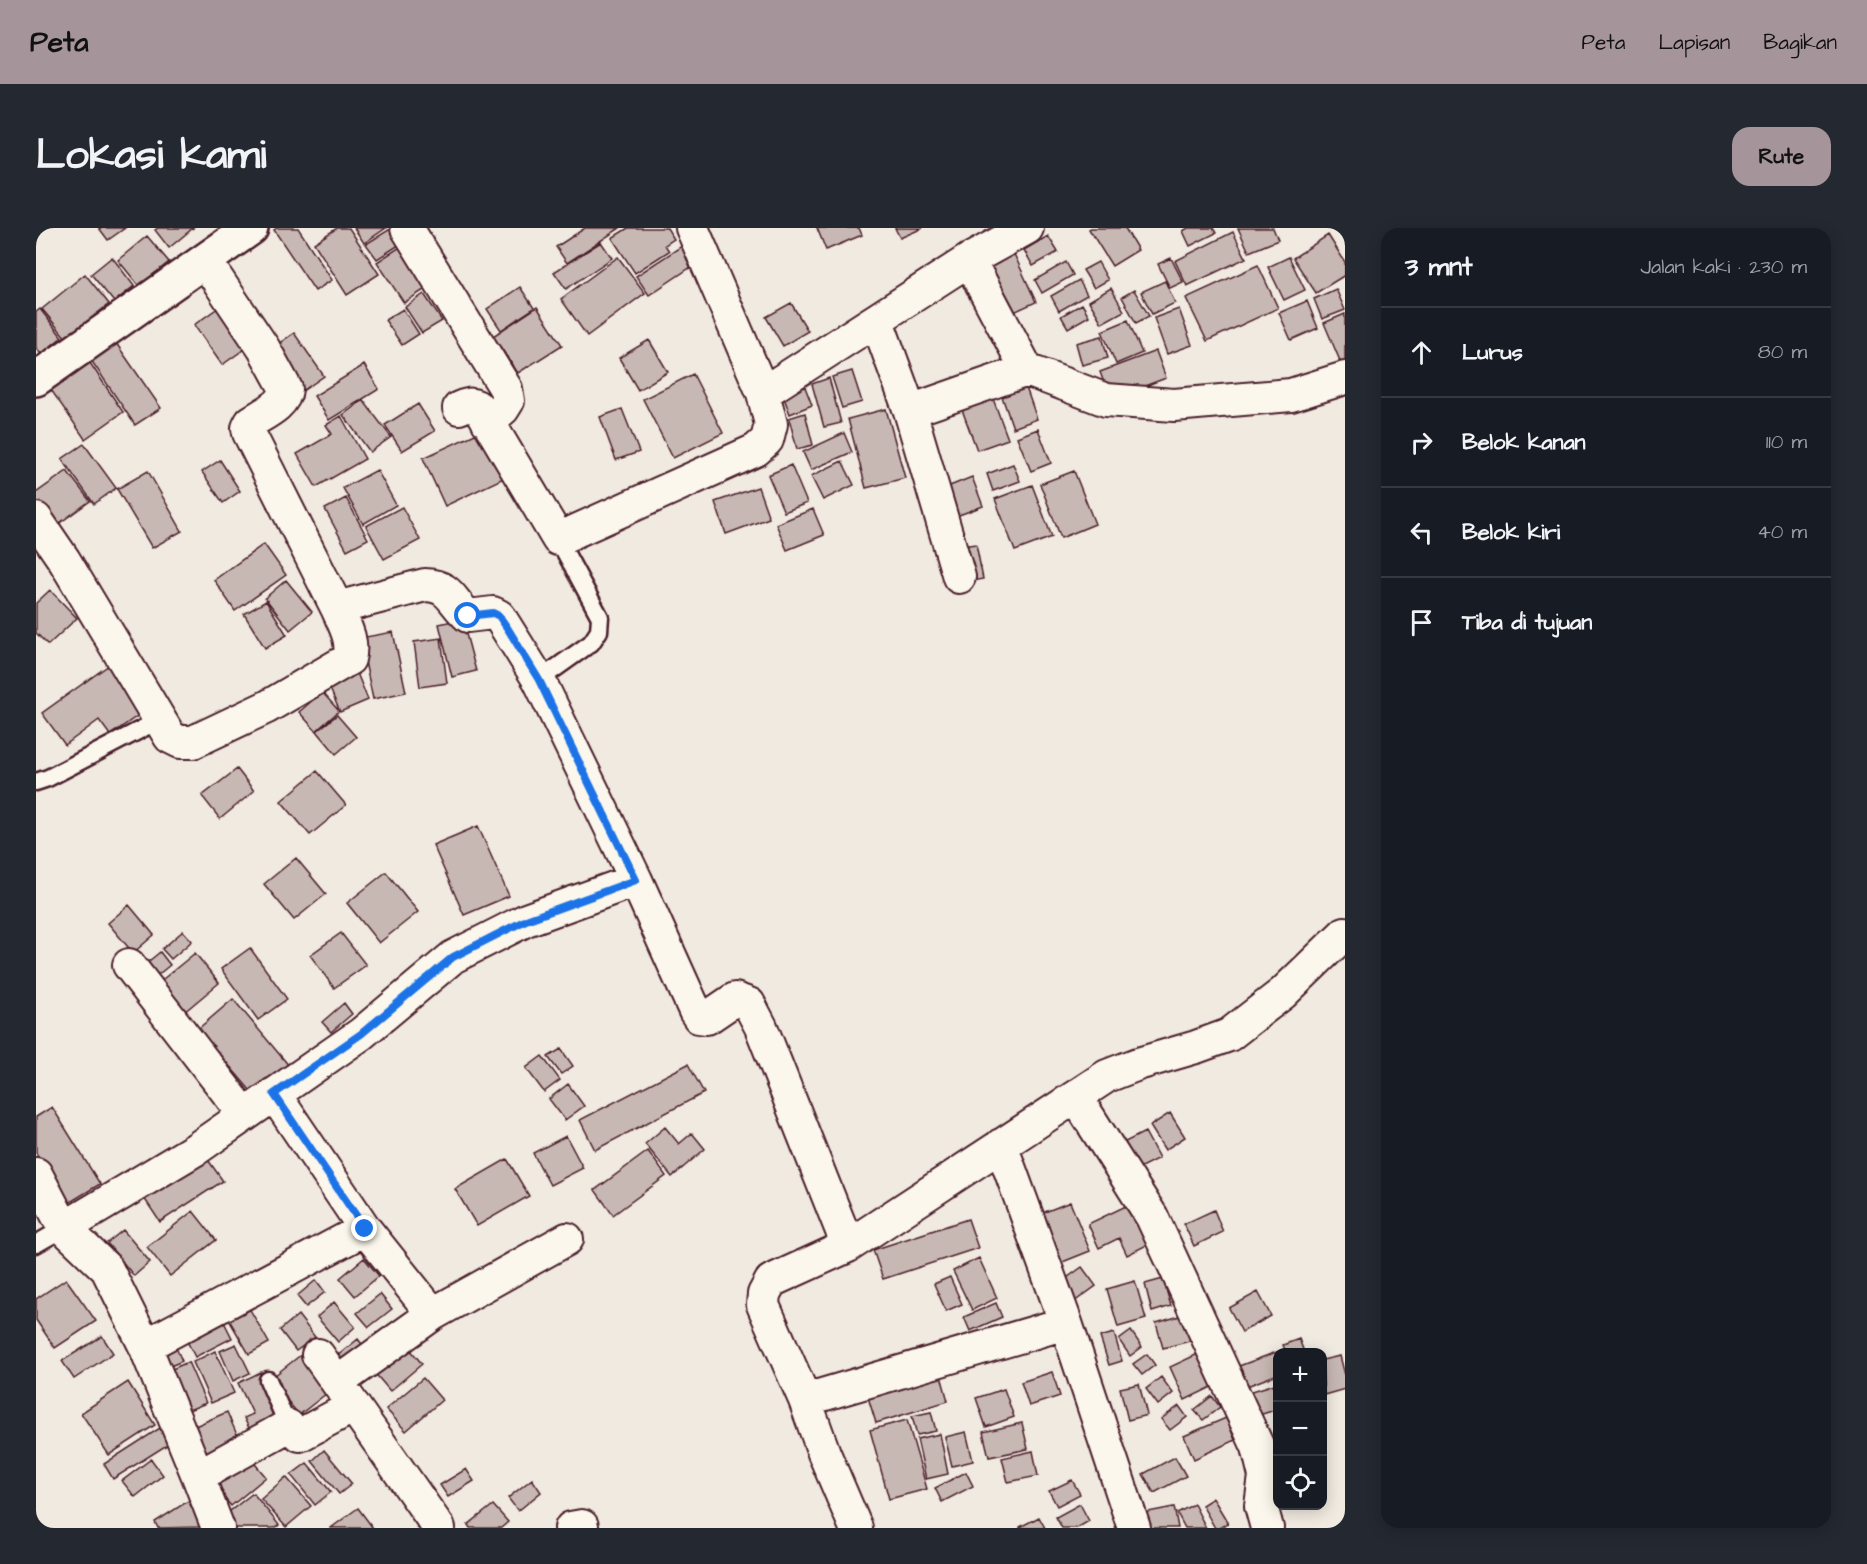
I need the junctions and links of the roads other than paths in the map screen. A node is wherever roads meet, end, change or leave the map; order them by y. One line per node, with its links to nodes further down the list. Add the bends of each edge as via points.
1 (251, 228): 6 (main road)
2 (407, 228): 14 (street, via 506,389 508,401)
3 (692, 228): 11 (street)
4 (1027, 228): 5 (street)
5 (969, 260): 7 (street); 8 (street)
6 (205, 261): 10 (main road); 18 (street, via 286,389 282,401 251,422 249,433)
7 (877, 321): 11 (street); 13 (street)
8 (1027, 370): 9 (street, via 1106,400 1174,405 1291,395); 13 (street)
9 (1345, 378)
10 (36, 379)
11 (763, 393): 16 (street, via 771,424 767,440 756,450)
12 (459, 408): 14 (street, via 477,406)
13 (910, 411): 17 (street)
14 (488, 422): 16 (street)
15 (36, 519): 20 (street)
16 (558, 539): 19 (lane, via 600,617 599,631 591,643)
17 (958, 577)
18 (337, 608): 19 (street, via 437,585 468,616 499,616); 20 (street, via 352,648 349,659 338,667 193,742 170,737)
19 (539, 680): 22 (street)
20 (159, 720): 21 (lane)
21 (36, 782)
22 (636, 880): 25 (street, via 526,920 453,957 361,1034); 34 (street, via 699,1017 707,1018 735,999 749,1004)
23 (1345, 933): 26 (street, via 1283,993 1228,1035 1107,1076)
24 (129, 965): 27 (street)
25 (274, 1094): 27 (street); 31 (street)
26 (1076, 1097): 28 (street); 48 (street, via 1152,1218 1258,1447 1265,1476 1262,1506)
27 (245, 1115): 30 (street)
28 (1001, 1146): 34 (street); 36 (street)
29 (36, 1174): 30 (street)
30 (64, 1228): 33 (lane); 37 (street, via 107,1269)
31 (365, 1229): 35 (street); 37 (street)
32 (567, 1239): 35 (street)
33 (36, 1244)
34 (848, 1246): 41 (street, via 771,1281 764,1294 763,1305)
35 (433, 1314): 40 (street)
36 (1066, 1323): 41 (street); 47 (street)
37 (145, 1346): 43 (street)
38 (318, 1355): 40 (street)
39 (268, 1380): 42 (lane)
40 (346, 1394): 42 (street); 45 (street)
41 (806, 1400): 46 (street)
42 (294, 1430): 43 (street)
43 (198, 1476): 44 (street)
44 (218, 1528)
45 (439, 1528)
46 (856, 1528)
47 (1134, 1528)
48 (1267, 1528)

